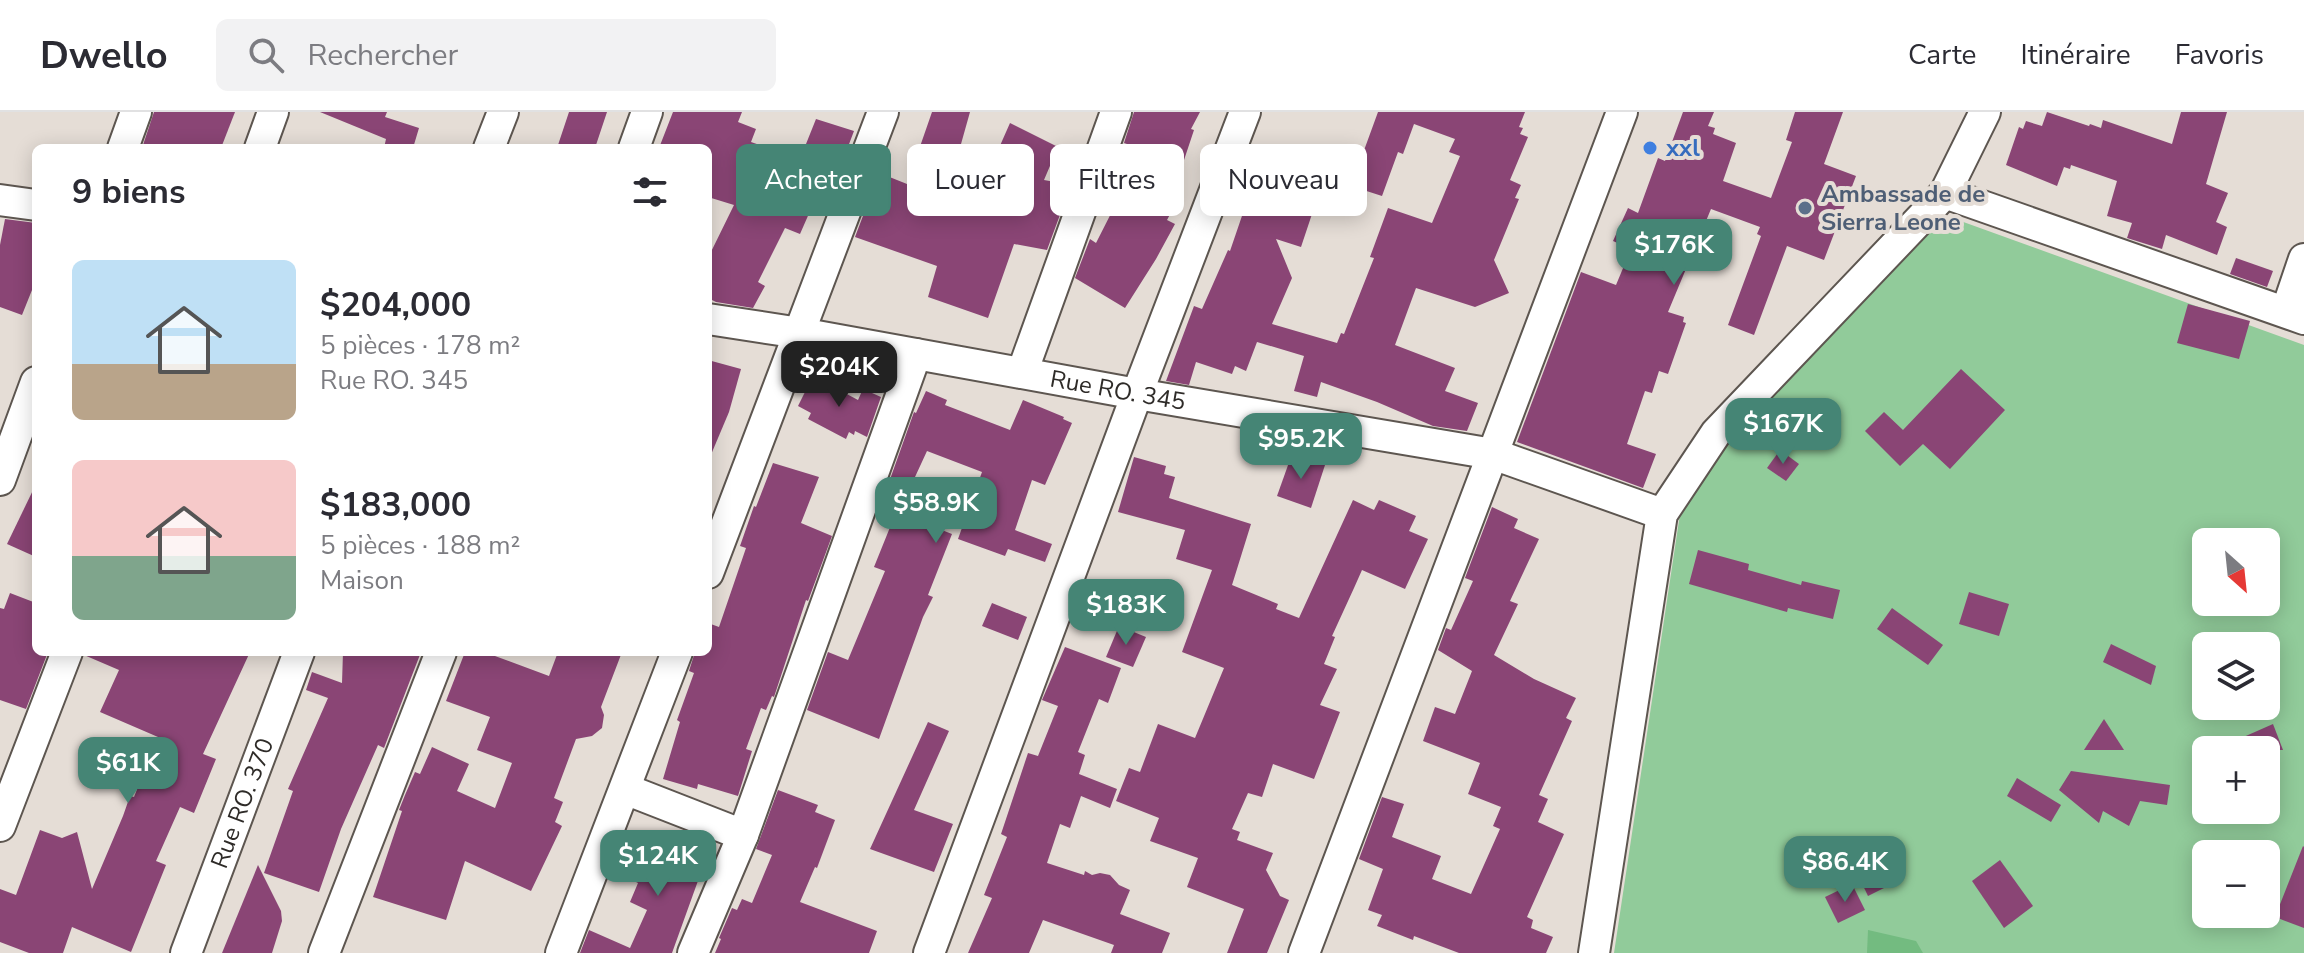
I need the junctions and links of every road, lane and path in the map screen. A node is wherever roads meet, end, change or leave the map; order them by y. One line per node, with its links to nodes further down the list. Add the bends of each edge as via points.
1 (136, 112): 10 (street)
2 (273, 112): 11 (street)
3 (503, 112): 12 (street)
4 (647, 112): 13 (street)
5 (883, 112): 20 (street)
6 (1116, 112): 22 (street)
7 (1245, 112): 24 (street)
8 (1622, 112): 25 (street)
9 (1985, 112): 14 (street)
10 (124, 144)
11 (261, 144)
12 (491, 144)
13 (635, 144)
14 (1945, 193): 18 (street); 27 (street, via 1716,433)
15 (0, 200): 16 (street)
16 (32, 204)
17 (2304, 259): 18 (street)
18 (2295, 316)
19 (712, 320): 20 (street, Rue RO. 345)
20 (800, 333): 21 (street, Rue RO. 345); 28 (street)
21 (916, 354): 22 (street, Rue RO. 345); 35 (street)
22 (1022, 373): 24 (street, Rue RO. 345)
23 (32, 393): 26 (street)
24 (1137, 394): 25 (street, Rue RO. 345); 40 (street)
25 (1493, 454): 27 (street, Rue RO. 345); 41 (street)
26 (0, 480)
27 (1662, 514): 42 (street)
28 (712, 563)
29 (65, 656): 34 (street)
30 (297, 656): 36 (street, Rue RO. 370)
31 (439, 656): 37 (street)
32 (675, 656): 33 (street)
33 (625, 789): 35 (street); 38 (street)
34 (0, 826)
35 (743, 835): 39 (street)
36 (186, 953)
37 (324, 953)
38 (561, 953)
39 (693, 953)
40 (929, 953)
41 (1304, 953)
42 (1594, 953)

